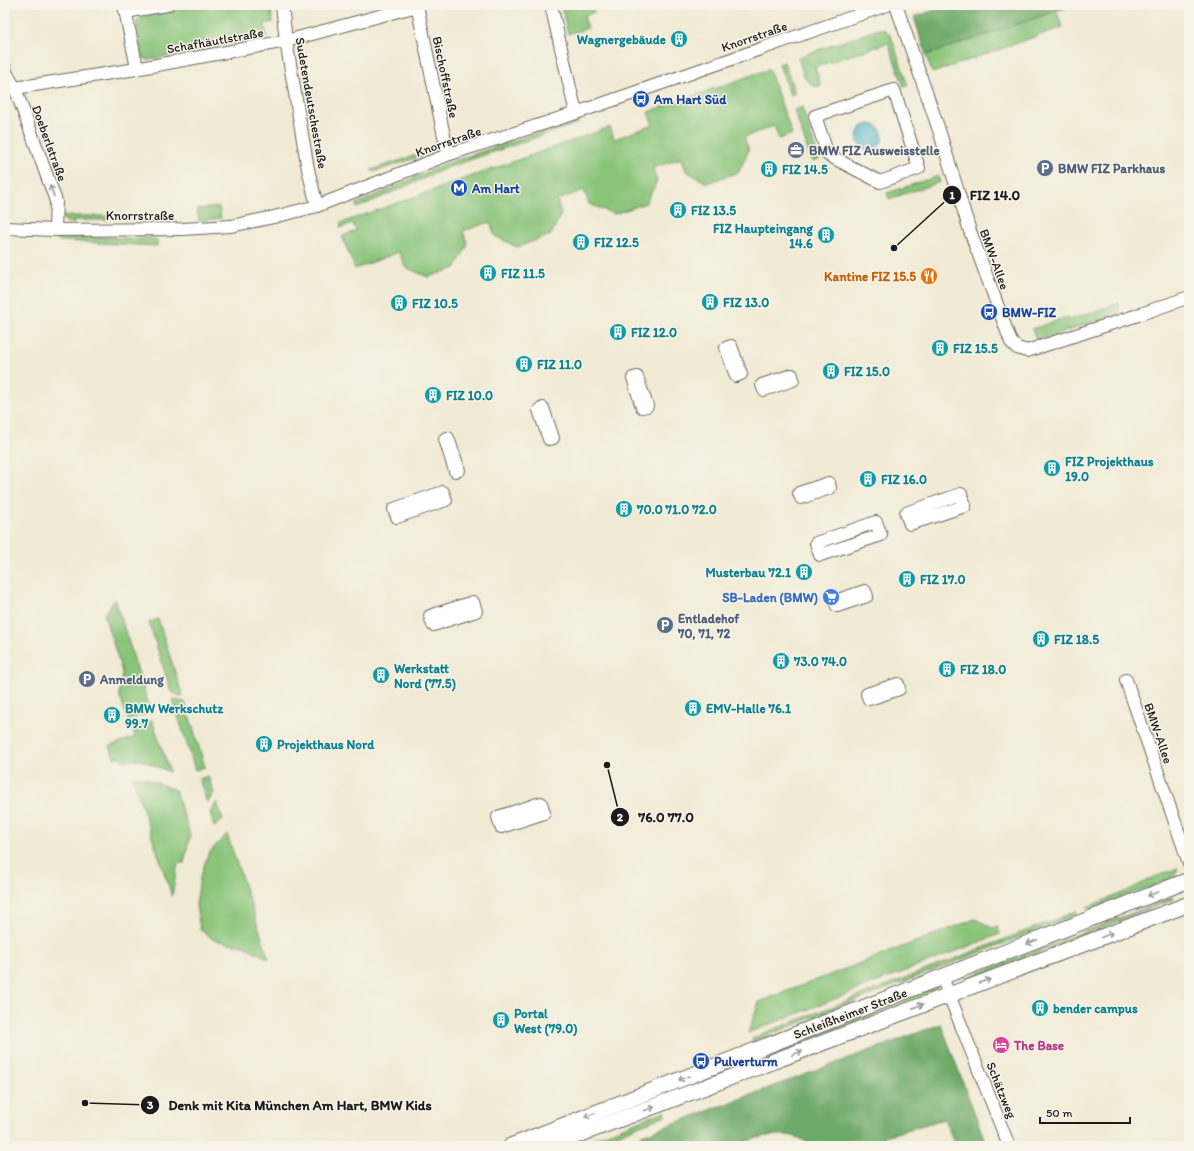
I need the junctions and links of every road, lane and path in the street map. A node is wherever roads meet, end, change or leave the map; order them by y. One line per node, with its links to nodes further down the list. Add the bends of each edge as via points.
1 (166, 5): 7 (street)
2 (282, 5): 8 (street, Sudetendeutschestraße)
3 (551, 5): 12 (street)
4 (886, 5): 12 (street, Knorrstraße)
5 (896, 5): 18 (street, BMW-Allee, via 970,231 1011,342 1027,351)
6 (417, 6): 8 (street, Schafhäutlstraße); 13 (street, Bischoffstraße, via 445,141)
7 (125, 9): 10 (street)
8 (286, 41): 10 (street, Schafhäutlstraße); 15 (street, Sudetendeutschestraße, via 308,169)
9 (5, 68): 11 (street, Doeberlstraße)
10 (137, 68): 11 (street, Schafhäutlstraße)
11 (16, 88): 17 (street, Doeberlstraße, one-way to 11, via 56,201)
12 (576, 113): 13 (street, Knorrstraße)
13 (450, 154): 15 (street, Knorrstraße)
14 (880, 182): 14 (street, via 919,168 894,90 815,116 828,155)
15 (317, 206): 17 (street, Knorrstraße, via 216,228)
16 (5, 228): 17 (street, Knorrstraße)
17 (55, 230)
18 (1189, 297)
19 (816, 543): 19 (street, via 820,555 881,535 876,522)
20 (1126, 680): 21 (street, BMW-Allee)
21 (1189, 863)
22 (1189, 880): 24 (main road, Schleißheimer Straße, one-way to 24)
23 (1189, 904): 25 (main road, Schleißheimer Straße, one-way to 23)
24 (942, 977): 25 (street, Schätzweg); 26 (main road, Schleißheimer Straße, one-way to 26)
25 (949, 994): 27 (main road, Schleißheimer Straße, one-way to 25); 28 (street, Schätzweg)
26 (511, 1146)
27 (549, 1146)
28 (1009, 1146)

